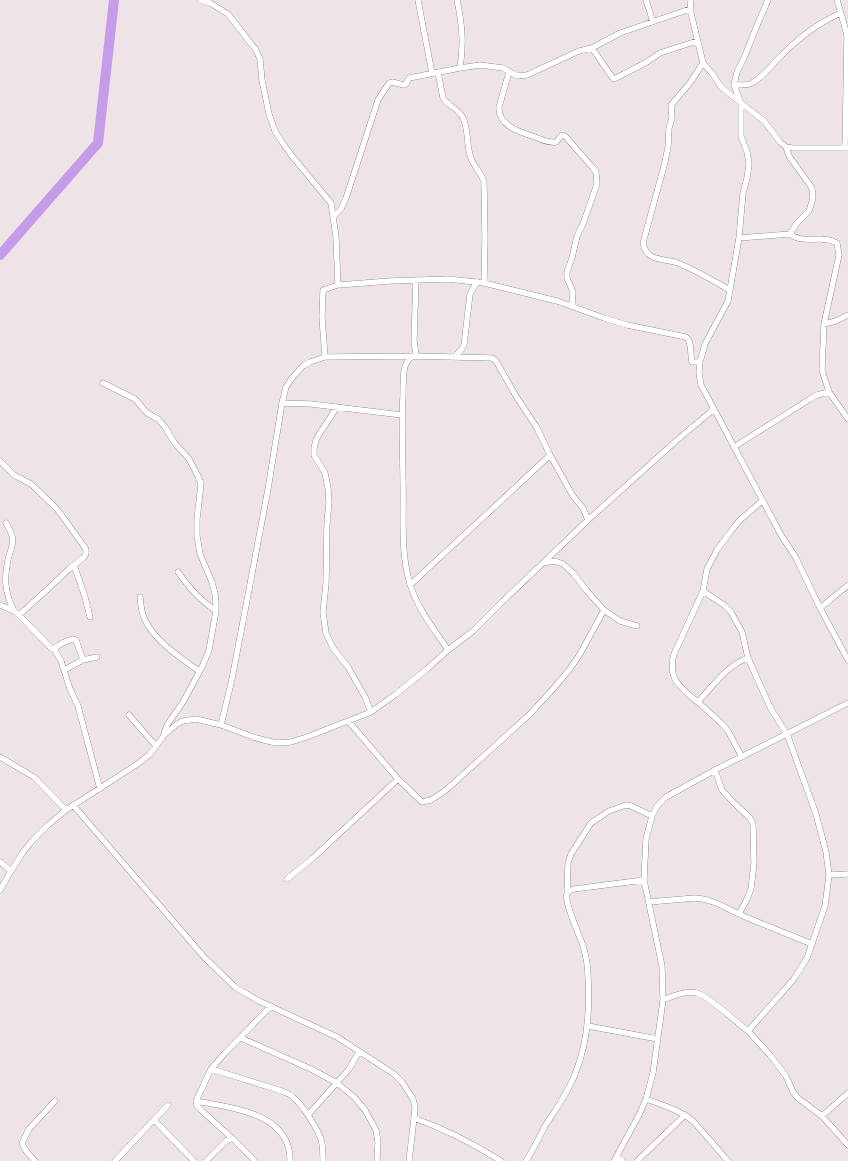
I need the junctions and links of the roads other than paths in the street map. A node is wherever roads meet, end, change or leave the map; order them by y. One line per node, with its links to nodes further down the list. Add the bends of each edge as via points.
1 (200, 0): 22 (street, via 228,14 256,50 275,131 331,203)
2 (418, 0): 16 (street)
3 (457, 0): 15 (street, via 463,50)
4 (646, 0): 11 (street)
5 (691, 0): 9 (street)
6 (768, 0): 18 (street, via 737,72)
7 (844, 0): 8 (street)
8 (837, 1): 10 (street)
9 (690, 9): 11 (street); 12 (street)
10 (841, 13): 18 (street, via 794,43 752,84); 21 (street, via 846,36)
11 (653, 22): 13 (street, via 620,33)
12 (697, 41): 13 (street, via 660,53 613,78); 14 (street)
13 (592, 48): 17 (street, via 579,51 528,75 518,76)
14 (703, 63): 19 (street, via 721,86); 29 (street, via 671,105 672,118 665,162 643,243 650,256 691,269)
15 (460, 68): 16 (street); 17 (street, via 480,65)
16 (435, 72): 22 (street, via 409,78 405,84 388,84 378,100 346,198 341,209); 27 (street, via 443,98 464,119 470,156 483,176)
17 (509, 72): 30 (street, via 499,107 500,115 507,124 515,130 548,142 556,142 562,135 565,136 596,172 597,184 577,236 567,272 574,292)
18 (734, 85): 19 (street)
19 (741, 103): 20 (street, via 764,121); 24 (street, via 740,136 747,152 748,164)
20 (786, 147): 21 (street); 23 (street, via 789,156 812,188 813,198 809,211)
21 (847, 148)
22 (333, 217): 28 (street)
23 (790, 234): 24 (street); 32 (street, via 796,238 826,239 837,243 838,259)
24 (738, 238): 29 (street)
25 (416, 280): 26 (street, via 448,279); 28 (street); 33 (street)
26 (477, 282): 27 (street); 34 (street, via 470,294 464,345)
27 (484, 283): 30 (street)
28 (338, 285): 35 (street, via 323,290)
29 (730, 290): 36 (street, via 728,301 705,344)
30 (572, 306): 36 (street, via 627,325 686,337 690,342 692,362)
31 (848, 315): 32 (street, via 836,322)
32 (824, 324): 38 (street, via 822,370)
33 (414, 356): 34 (street); 35 (street); 42 (street, via 407,361 404,372)
34 (455, 356): 45 (street, via 488,357 496,361 537,428)
35 (325, 358): 39 (street, via 303,366 286,387)
36 (700, 362): 41 (street, via 701,385)
37 (103, 383): 60 (street, via 135,398 147,413 158,419 165,427 193,465 201,484 196,536 200,554 212,582)
38 (828, 392): 43 (street); 44 (street, via 816,395)
39 (282, 402): 40 (street); 77 (street, via 248,595)
40 (337, 407): 42 (street); 74 (street, via 318,436 314,448 314,455 325,474 329,502 323,612 326,633 333,648 366,696)
41 (714, 409): 44 (street); 48 (street)
42 (402, 415): 54 (street, via 402,513)
43 (848, 419)
44 (734, 447): 47 (street)
45 (550, 455): 48 (street); 54 (street)
46 (0, 461): 51 (street, via 57,508 86,550 86,554)
47 (762, 501): 55 (street, via 740,520 717,550 707,569); 58 (street, via 796,558)
48 (588, 520): 50 (street)
49 (6, 523): 61 (street, via 14,541 7,564 6,589)
50 (542, 563): 59 (street, via 555,561 563,564); 65 (street, via 473,631)
51 (74, 565): 61 (street); 62 (street)
52 (178, 572): 60 (street, via 190,590)
53 (848, 584): 58 (street)
54 (410, 585): 65 (street, via 422,611)
55 (703, 591): 67 (street, via 731,612 742,632); 72 (street, via 674,654 672,665 678,685)
56 (140, 597): 71 (street, via 141,611 147,624 165,646)
57 (0, 605): 61 (street)
58 (820, 608): 69 (street)
59 (604, 610): 63 (street, via 620,621); 84 (street, via 580,654 553,689 529,715 446,790 431,800 422,802)
60 (216, 611): 71 (street, via 209,650)
61 (16, 613): 64 (street)
62 (90, 617)
63 (637, 626)
64 (54, 650): 68 (street, via 68,640 76,640); 70 (street)
65 (448, 650): 74 (street)
66 (97, 656): 68 (street)
67 (748, 658): 72 (street, via 725,672); 78 (street, via 771,709)
68 (83, 660): 70 (street)
69 (848, 660)
70 (64, 670): 85 (street, via 78,706)
71 (199, 671): 79 (street, via 183,702 167,725)
72 (698, 702): 82 (street, via 728,730)
73 (848, 703): 78 (street)
74 (371, 712): 76 (street)
75 (129, 714): 80 (street)
76 (349, 722): 77 (street, via 291,742 253,737); 84 (street)
77 (221, 725): 79 (street, via 196,719 187,720 177,724)
78 (787, 734): 82 (street); 92 (street, via 816,814)
79 (164, 735): 80 (street)
80 (156, 746): 85 (street, via 136,765)
81 (0, 757): 87 (street, via 34,777)
82 (742, 757): 83 (street)
83 (714, 770): 88 (street, via 666,797); 98 (street, via 722,790 753,824 754,863 751,889)
84 (398, 779): 93 (street)
85 (100, 789): 86 (street)
86 (74, 805): 87 (street); 101 (street, via 204,957 234,986)
87 (66, 810): 90 (street, via 32,841)
88 (652, 816): 94 (street, via 646,839); 96 (street, via 626,805 609,811 591,823 571,854 568,863)
89 (0, 862): 90 (street)
90 (11, 871): 95 (street)
91 (848, 874): 92 (street)
92 (830, 875): 99 (street, via 824,906)
93 (287, 879)
94 (644, 880): 96 (street, via 574,889); 97 (street)
95 (0, 890)
96 (567, 894): 102 (street, via 569,908 584,949 588,974)
97 (649, 902): 98 (street, via 703,898); 100 (street, via 662,966)
98 (740, 914): 99 (street)
99 (812, 944): 103 (street, via 794,979)
100 (663, 1000): 103 (street, via 697,993); 105 (street)
101 (271, 1006): 104 (street); 106 (street, via 337,1037)
102 (588, 1026): 105 (street); 132 (street, via 583,1051 565,1096)
103 (748, 1031): 116 (street, via 786,1076 798,1098)
104 (241, 1038): 107 (street); 108 (street)
105 (658, 1039): 110 (street)
106 (359, 1052): 108 (street); 117 (street, via 402,1082 414,1100)
107 (211, 1069): 112 (street); 114 (street, via 289,1094)
108 (337, 1083): 114 (street); 129 (street, via 361,1103 373,1123 378,1136)
109 (848, 1093): 116 (street)
110 (646, 1099): 115 (street); 121 (street)
111 (55, 1101): 122 (street, via 29,1129 22,1142)
112 (196, 1101): 119 (street, via 197,1106); 127 (street, via 244,1111 265,1119 284,1137 290,1150)
113 (168, 1105): 118 (street)
114 (308, 1115): 128 (street, via 320,1138)
115 (685, 1115): 134 (street); 135 (street)
116 (822, 1116): 120 (street)
117 (414, 1118): 130 (street); 131 (street, via 460,1137)
118 (154, 1120): 123 (street); 124 (street)
119 (232, 1138): 125 (street); 126 (street)
120 (848, 1145)
121 (615, 1159): 133 (street)
122 (35, 1161)
123 (115, 1161)
124 (194, 1161)
125 (206, 1161)
126 (255, 1161)
127 (290, 1161)
128 (323, 1161)
129 (377, 1161)
130 (409, 1161)
131 (501, 1161)
132 (526, 1161)
133 (623, 1161)
134 (637, 1161)
135 (728, 1161)

